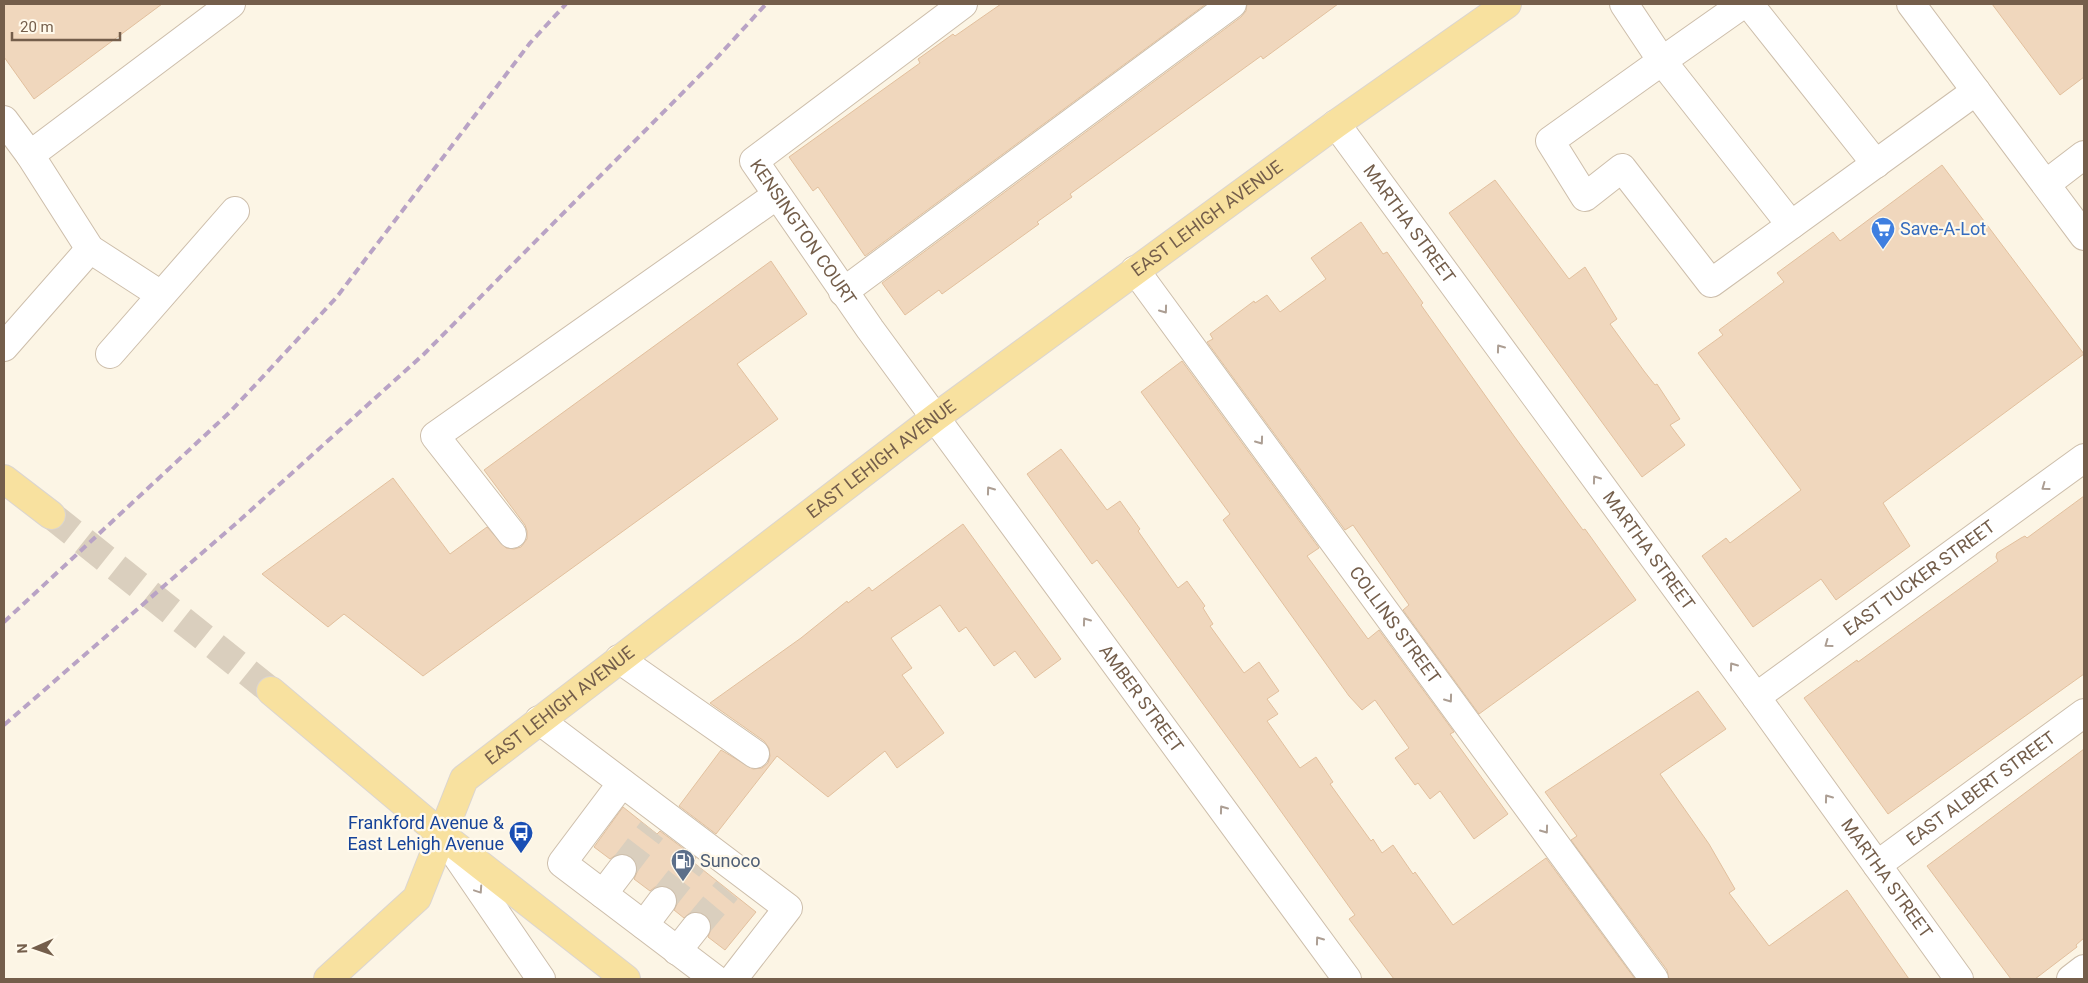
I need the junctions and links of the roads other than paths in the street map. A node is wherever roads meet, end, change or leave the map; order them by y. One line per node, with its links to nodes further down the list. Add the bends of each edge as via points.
1 (231, 4): 13 (street)
2 (963, 4): 17 (street, KENSINGTON COURT, via 754,161)
3 (1232, 4): 23 (street)
4 (1507, 4): 12 (main road, EAST LEHIGH AVENUE)
5 (1624, 4): 9 (street)
6 (1743, 4): 9 (street)
7 (1749, 4): 15 (street)
8 (1911, 4): 10 (street)
9 (1662, 61): 19 (street); 19 (street, via 1550,141 1584,197 1622,168 1711,282)
10 (1976, 92): 15 (street); 16 (street)
11 (4, 120): 13 (street)
12 (1336, 124): 22 (main road, EAST LEHIGH AVENUE); 34 (street, MARTHA STREET, one-way to 12)
13 (30, 155): 21 (street)
14 (2084, 155): 16 (street)
15 (1876, 164): 19 (street)
16 (2046, 184): 20 (street)
17 (777, 195): 23 (street, KENSINGTON COURT); 31 (street, via 435,436)
18 (235, 211): 24 (street)
19 (1791, 226)
20 (2084, 236)
21 (90, 249): 24 (street); 25 (street)
22 (1135, 270): 27 (main road, EAST LEHIGH AVENUE); 54 (street, COLLINS STREET, one-way to 54)
23 (843, 292): 27 (street, KENSINGTON COURT)
24 (161, 295): 26 (street)
25 (4, 347)
26 (110, 354)
27 (936, 417): 32 (main road, EAST LEHIGH AVENUE); 53 (street, AMBER STREET, one-way to 27)
28 (2084, 458): 34 (street, EAST TUCKER STREET, one-way to 34)
29 (4, 479): 30 (main road)
30 (51, 515)
31 (512, 534)
32 (619, 658): 36 (main road, EAST LEHIGH AVENUE); 37 (street)
33 (271, 691): 39 (main road)
34 (1756, 697): 40 (street, MARTHA STREET, one-way to 34)
35 (2084, 713): 40 (street, EAST ALBERT STREET)
36 (540, 720): 38 (street); 39 (main road, EAST LEHIGH AVENUE, via 464,779)
37 (755, 754)
38 (622, 783): 42 (street, via 562,863); 52 (street, via 658,822 734,881 788,908)
39 (442, 835): 48 (main road, EAST LEHIGH AVENUE, via 417,898); 49 (street, one-way to 49); 50 (main road)
40 (1877, 865): 55 (street, MARTHA STREET)
41 (622, 869): 42 (street)
42 (603, 894): 44 (street)
43 (662, 901): 44 (street)
44 (644, 925): 46 (street)
45 (696, 927): 46 (street)
46 (677, 951): 51 (street)
47 (2084, 969): 56 (street)
48 (328, 979)
49 (541, 979)
50 (626, 979)
51 (714, 979)
52 (733, 979)
53 (1347, 979)
54 (1654, 979)
55 (1959, 979)
56 (2070, 979)

